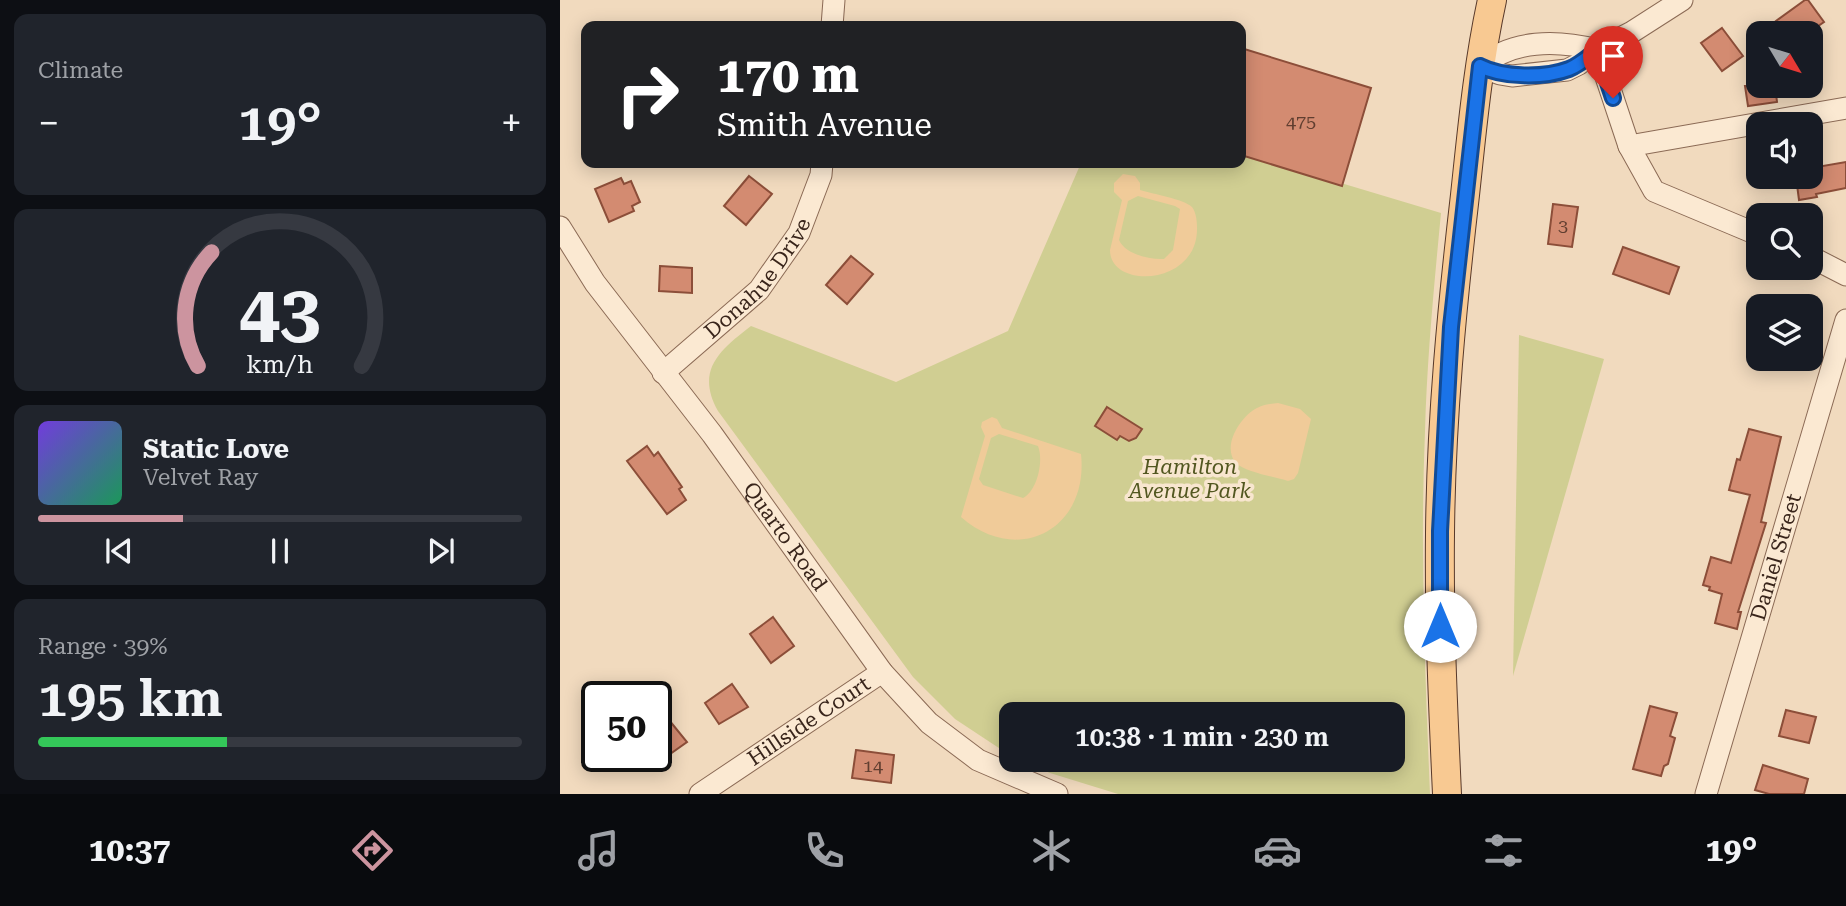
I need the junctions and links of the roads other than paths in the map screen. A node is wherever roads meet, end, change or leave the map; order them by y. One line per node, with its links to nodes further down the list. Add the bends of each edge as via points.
1 (834, 0): 4 (street)
2 (1492, 0): 6 (main road)
3 (1682, 0): 5 (street)
4 (832, 21)
5 (1597, 50): 6 (street, via 1566,44 1521,46 1494,55); 6 (street, via 1579,64 1555,72 1512,76); 8 (street)
6 (1480, 66): 19 (main road, via 1452,300 1443,434 1440,612)
7 (1846, 108): 8 (street)
8 (1629, 146): 11 (street, via 1654,191)
9 (822, 168): 15 (street, Donahue Drive, via 799,233 759,290)
10 (560, 227): 15 (street, Quarto Road, via 595,283)
11 (1746, 230)
12 (1823, 263): 13 (street)
13 (1846, 275)
14 (1846, 320): 20 (street, Daniel Street)
15 (663, 373): 16 (street, Quarto Road)
16 (882, 672): 17 (street, Hillside Court); 18 (street, Quarto Road, via 929,723 978,760)
17 (701, 794)
18 (1057, 794)
19 (1447, 794)
20 (1706, 794)

